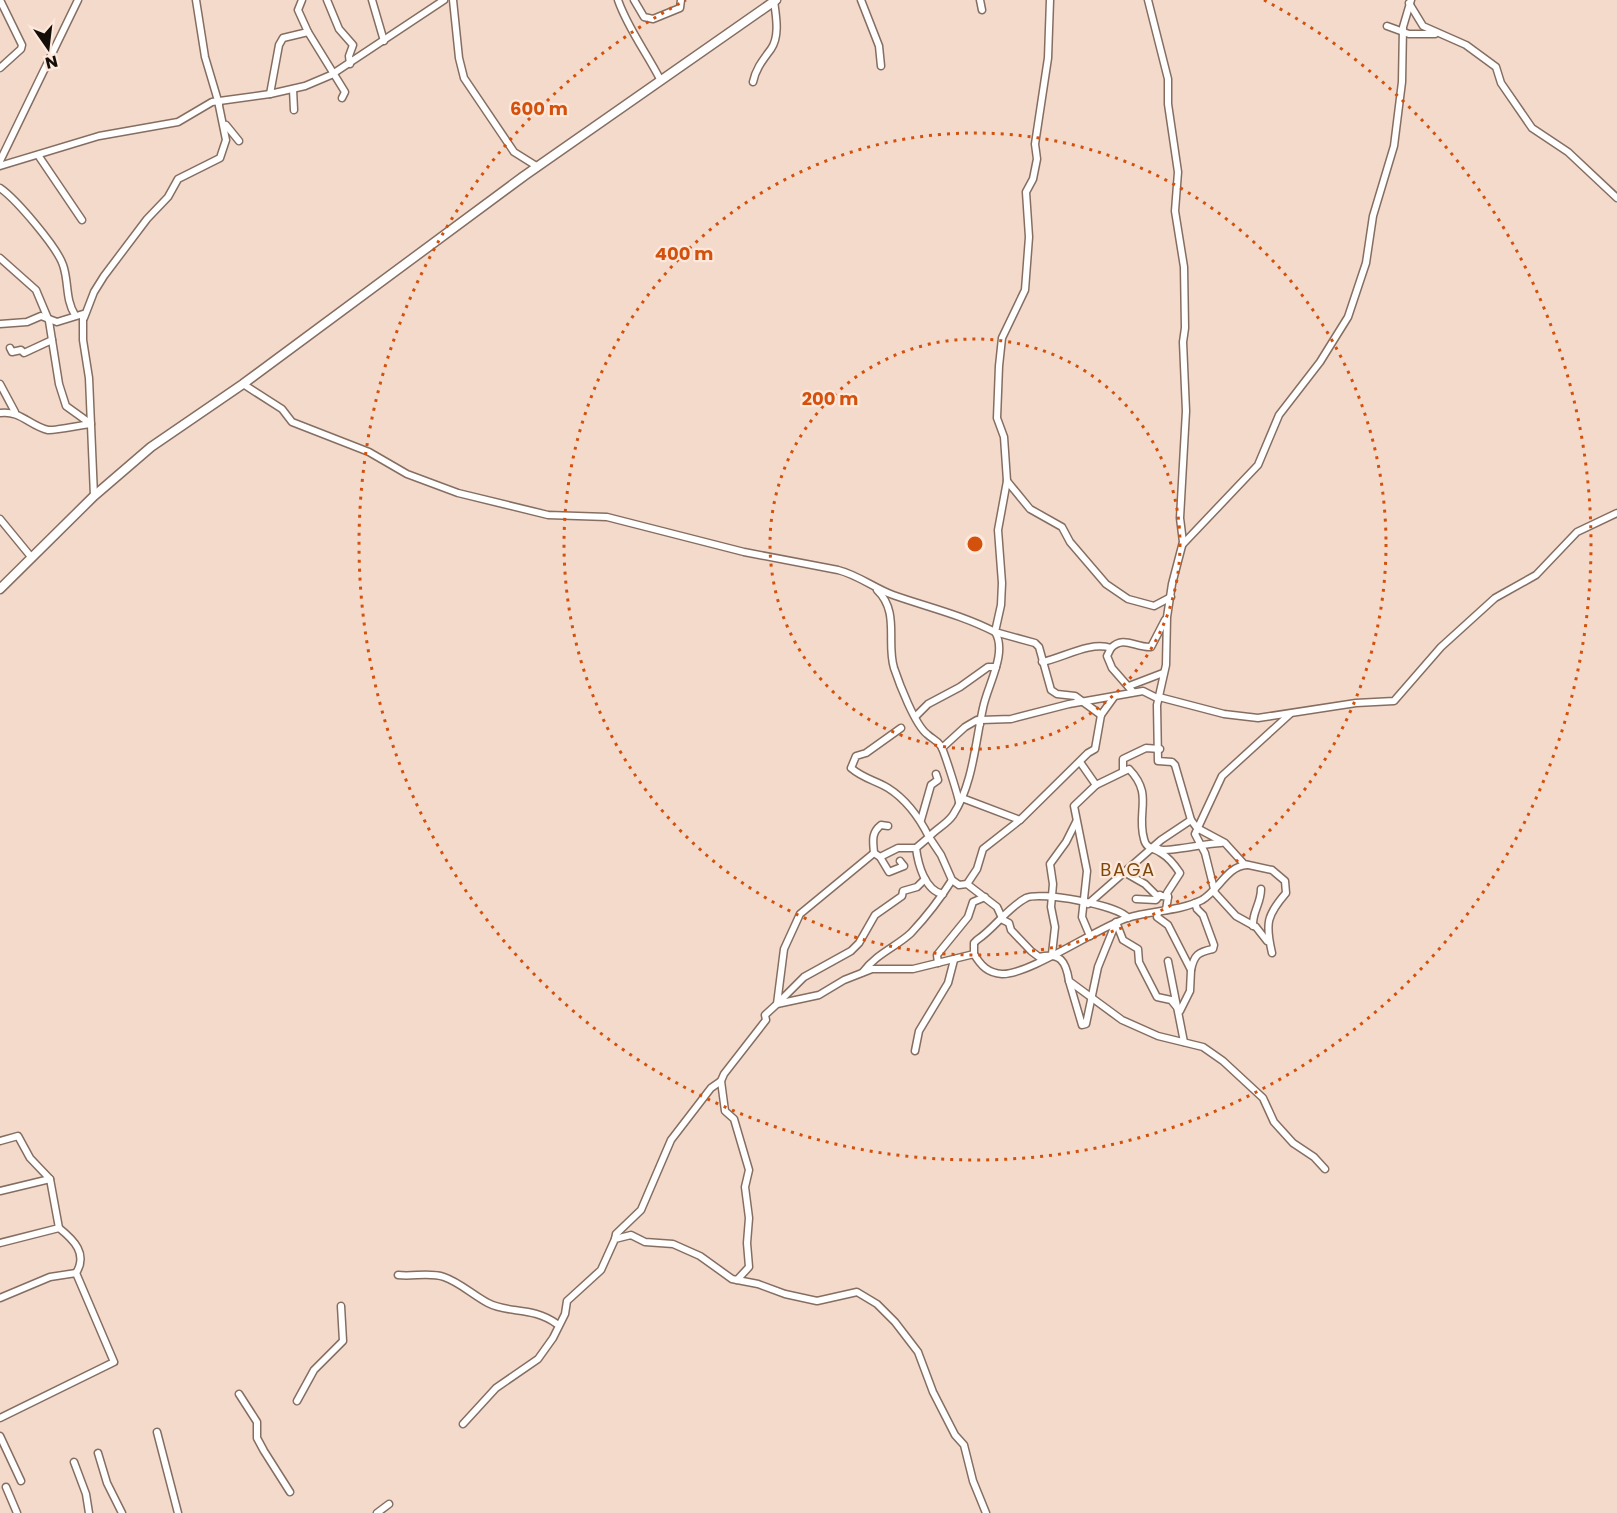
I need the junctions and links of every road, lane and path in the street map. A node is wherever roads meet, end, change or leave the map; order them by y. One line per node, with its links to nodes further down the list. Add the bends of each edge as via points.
1 (0, 0): 26 (street, via 22,45)
2 (78, 0): 37 (street)
3 (196, 0): 33 (street, via 205,57)
4 (327, 0): 24 (street, via 339,29 353,45)
5 (372, 0): 23 (street)
6 (444, 0): 23 (street)
7 (453, 0): 38 (street, via 464,78 514,152)
8 (618, 0): 28 (street, via 626,23)
9 (634, 0): 10 (street, via 644,17 653,20 680,8)
10 (681, 0)
11 (861, 0): 25 (street, via 879,46)
12 (980, 0): 18 (street)
13 (1050, 0): 54 (street, via 1048,58 1036,159 1026,192 1029,237 1025,290 1002,338 999,366 997,418 1004,437)
14 (1148, 0): 58 (street, via 1167,71 1178,172 1175,211 1184,267 1185,328 1186,411 1180,518)
15 (303, 1): 20 (street, via 298,10)
16 (775, 1): 28 (street); 29 (street, via 775,37)
17 (1409, 1): 21 (street); 22 (street, via 1423,26)
18 (982, 10)
19 (1387, 26): 21 (street)
20 (308, 32): 27 (street, via 330,64); 31 (street, via 283,38)
21 (1403, 32): 22 (street); 58 (street, via 1394,146 1373,216 1362,279 1348,317 1320,362 1279,415 1258,465)
22 (1438, 34): 40 (street, via 1466,45 1496,67 1532,128 1568,152)
23 (384, 41): 24 (street)
24 (350, 64): 27 (street)
25 (881, 66)
26 (0, 68)
27 (332, 74): 30 (street); 32 (street, via 345,92)
28 (661, 81): 38 (street)
29 (753, 82)
30 (293, 89): 31 (street); 34 (street)
31 (270, 94): 33 (street)
32 (342, 98)
33 (218, 101): 35 (street, via 226,126); 36 (street, via 178,122 99,136); 44 (street, via 226,140 220,158 178,179 104,276)
34 (294, 110)
35 (239, 141)
36 (38, 155): 37 (street); 41 (street)
37 (0, 164)
38 (538, 167): 50 (street)
39 (0, 188): 43 (street, via 61,259 67,299)
40 (1617, 198)
41 (81, 220)
42 (0, 258): 45 (street, via 36,290)
43 (75, 315): 44 (street, via 81,313); 45 (street)
44 (84, 318): 53 (street)
45 (49, 321): 46 (street, via 41,316 27,322); 47 (street)
46 (0, 324)
47 (52, 340): 48 (street, via 24,353 12,352); 53 (street, via 66,406)
48 (10, 348)
49 (0, 384): 51 (street)
50 (243, 384): 55 (street, via 151,447); 60 (street, via 282,409 292,422 458,493 548,515 607,517 744,552 838,570)
51 (15, 412): 52 (street); 53 (street, via 52,431)
52 (0, 413)
53 (90, 424): 55 (street)
54 (1007, 481): 62 (street, via 1029,509 1062,527 1106,584 1128,599 1154,606); 64 (street, via 998,530 1002,583)
55 (94, 496): 59 (street)
56 (1617, 513): 73 (street, via 1577,532 1536,575 1495,598 1441,647 1394,701)
57 (0, 519): 59 (street)
58 (1183, 545): 62 (street)
59 (32, 558): 61 (street)
60 (872, 585): 64 (street); 74 (street, via 885,598 891,617 894,667)
61 (0, 589)
62 (1172, 596): 63 (street)
63 (1167, 617): 65 (street, via 1151,647 1139,648 1118,641); 68 (street)
64 (995, 632): 66 (street, via 1035,643); 67 (street)
65 (1111, 648): 66 (street, via 1098,644); 69 (street, via 1108,660)
66 (1042, 662): 72 (street, via 1051,690)
67 (996, 667): 74 (street, via 988,667 960,687 940,695); 76 (street)
68 (1163, 673): 69 (street); 71 (street)
69 (1131, 689): 70 (street); 71 (street)
70 (1114, 697): 72 (street); 75 (street)
71 (1159, 698): 73 (street, via 1258,718); 79 (street, via 1156,705)
72 (1085, 703): 75 (street); 76 (street)
73 (1290, 713): 90 (street, via 1222,776)
74 (916, 716): 78 (street, via 926,734 936,738)
75 (1101, 716): 80 (street, via 1095,749)
76 (980, 722): 78 (street, via 976,720 965,727); 84 (street)
77 (901, 728): 85 (street, via 854,757 851,768 902,798)
78 (942, 748): 84 (street)
79 (1160, 749): 81 (street, via 1146,748 1124,759); 87 (street, via 1158,761 1175,765)
80 (1080, 762): 83 (street); 86 (street)
81 (1124, 771): 83 (street); 96 (street, via 1132,772 1144,793 1144,839)
82 (936, 774): 85 (street, via 938,780 931,785)
83 (1096, 786): 88 (street, via 1074,806)
84 (960, 800): 86 (street); 91 (street, via 952,818)
85 (921, 820): 91 (street)
86 (1020, 820): 104 (street, via 982,849 977,869)
87 (1191, 820): 90 (street); 92 (street)
88 (1076, 822): 111 (street, via 1050,864); 113 (street, via 1087,872)
89 (888, 826): 98 (street, via 881,825 875,830)
90 (1197, 828): 93 (street); 94 (street)
91 (929, 837): 95 (street); 103 (street)
92 (1157, 843): 96 (street); 97 (street)
93 (1199, 843): 94 (street); 97 (street); 106 (street)
94 (1225, 843): 100 (street)
95 (916, 848): 98 (street, via 898,848); 102 (street)
96 (1151, 849): 97 (street); 101 (street)
97 (1160, 851): 110 (street, via 1180,873)
98 (877, 855): 99 (street, via 889,872 901,869 904,866); 131 (street, via 800,914 784,949)
99 (900, 861)
100 (1248, 865): 106 (street, via 1231,871); 120 (street, via 1276,871 1287,889 1272,910 1268,937 1272,953 1266,938)
101 (1124, 872): 108 (street); 113 (street)
102 (925, 879): 107 (street); 131 (street, via 917,887 903,891 903,896 875,915 851,951 804,977)
103 (952, 880): 104 (street); 107 (street)
104 (963, 884): 107 (street); 109 (street)
105 (1261, 889): 120 (street, via 1260,902 1252,915)
106 (1215, 892): 114 (street); 120 (street, via 1236,916)
107 (943, 894): 128 (street, via 911,932)
108 (1160, 896): 110 (street); 112 (street, via 1156,900)
109 (986, 897): 118 (street); 126 (street, via 973,902 968,917 937,955)
110 (1168, 897): 115 (street)
111 (1051, 898): 113 (street); 118 (street, via 1026,898); 123 (street, via 1055,927)
112 (1136, 899)
113 (1087, 903): 117 (street, via 1116,910); 121 (street, via 1082,908 1082,917)
114 (1195, 903): 115 (street); 127 (street, via 1214,945 1193,958)
115 (1166, 910): 116 (street)
116 (1158, 913): 117 (street); 127 (street)
117 (1128, 918): 119 (street)
118 (1003, 920): 122 (street, via 974,944); 123 (street, via 1039,957)
119 (1116, 922): 121 (street); 130 (street, via 1098,967); 132 (street, via 1123,940 1138,949 1139,962 1158,997 1171,1000)
120 (1253, 926)
121 (1090, 936): 123 (street)
122 (974, 954): 123 (street, via 981,966 1004,974); 124 (street)
123 (1052, 954): 129 (street, via 1065,963)
124 (954, 960): 126 (street); 134 (street, via 948,983 919,1031)
125 (1168, 961): 132 (street)
126 (938, 963): 128 (street, via 913,969)
127 (1191, 970): 132 (street, via 1190,991)
128 (862, 972): 131 (street, via 819,995)
129 (1069, 981): 130 (street); 130 (street, via 1082,1025 1086,1024)
130 (1091, 999): 133 (street, via 1132,1025)
131 (777, 1004): 135 (street, via 765,1015 766,1020)
132 (1180, 1011): 133 (street)
133 (1184, 1042): 137 (street, via 1203,1047 1231,1067 1263,1098 1274,1122 1293,1143)
134 (915, 1051)
135 (721, 1081): 141 (street, via 711,1088 671,1140 641,1210); 145 (street, via 725,1111 734,1119 749,1170 745,1187 748,1267)
136 (0, 1141): 138 (street, via 18,1136 30,1158)
137 (1325, 1169)
138 (50, 1179): 139 (street); 140 (street)
139 (0, 1191)
140 (59, 1228): 142 (street); 143 (street, via 75,1241 80,1253 81,1265)
141 (615, 1239): 145 (street, via 631,1235 645,1242 673,1244); 148 (street, via 601,1270 567,1301 565,1314)
142 (0, 1243)
143 (76, 1273): 146 (street, via 50,1277); 151 (street, via 114,1362)
144 (398, 1275): 148 (street, via 430,1274 445,1278 489,1304 532,1312)
145 (737, 1280): 166 (street, via 817,1301 857,1292 877,1304 918,1352 933,1392 964,1445)
146 (0, 1298)
147 (341, 1306): 150 (street, via 343,1341 314,1370)
148 (557, 1324): 152 (street, via 553,1338 538,1359 495,1388)
149 (239, 1394): 159 (street, via 257,1422 257,1438)
150 (297, 1401)
151 (0, 1418)
152 (463, 1424)
153 (157, 1432): 164 (street)
154 (0, 1436): 157 (street)
155 (98, 1454): 163 (street)
156 (74, 1462): 162 (street, via 86,1494)
157 (21, 1481)
158 (6, 1486): 161 (street)
159 (290, 1492)
160 (389, 1504): 165 (street)
161 (16, 1513)
162 (88, 1513)
163 (122, 1513)
164 (178, 1513)
165 (377, 1513)
166 (986, 1513)

